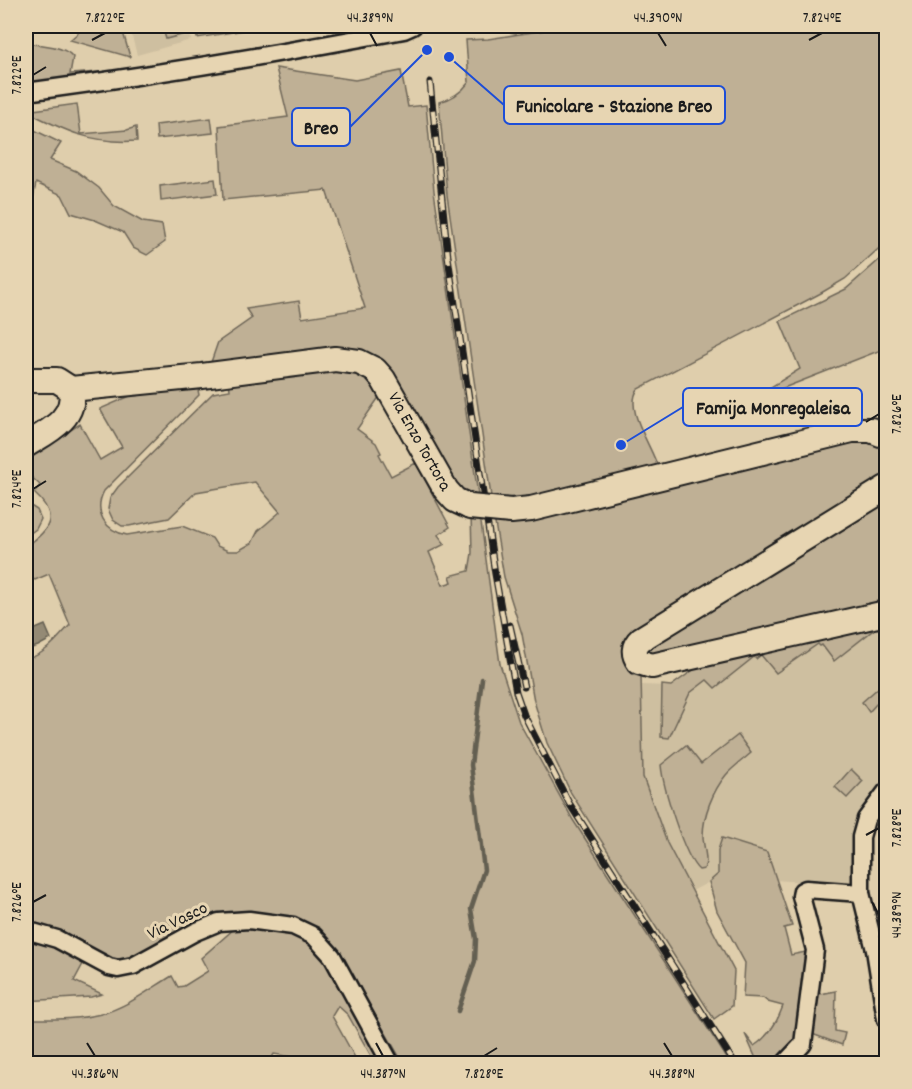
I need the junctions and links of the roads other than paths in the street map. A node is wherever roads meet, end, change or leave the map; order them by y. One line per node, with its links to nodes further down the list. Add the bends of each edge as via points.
1 (411, 27): 2 (street, via 238,60)
2 (26, 92)
3 (26, 380): 4 (street, Via Enzo Tortora, via 57,380)
4 (71, 389): 5 (street, Via Enzo Tortora, bridge, via 322,360 354,360 384,378 446,490 458,502 511,511 542,507 852,430 871,430); 6 (street, via 73,397 67,415)
5 (886, 436)
6 (26, 445)
7 (886, 488): 8 (street, via 641,639 634,652 639,662 652,666)
8 (886, 613)
9 (886, 792): 10 (street, via 864,823)
10 (861, 893): 12 (street); 14 (street, via 806,889 801,893 815,950 803,1044)
11 (26, 930): 13 (street, Via Vasco, via 57,939 118,969 139,964 219,922 249,920 301,928 319,940 332,956)
12 (886, 1019)
13 (392, 1064)
14 (784, 1064)

